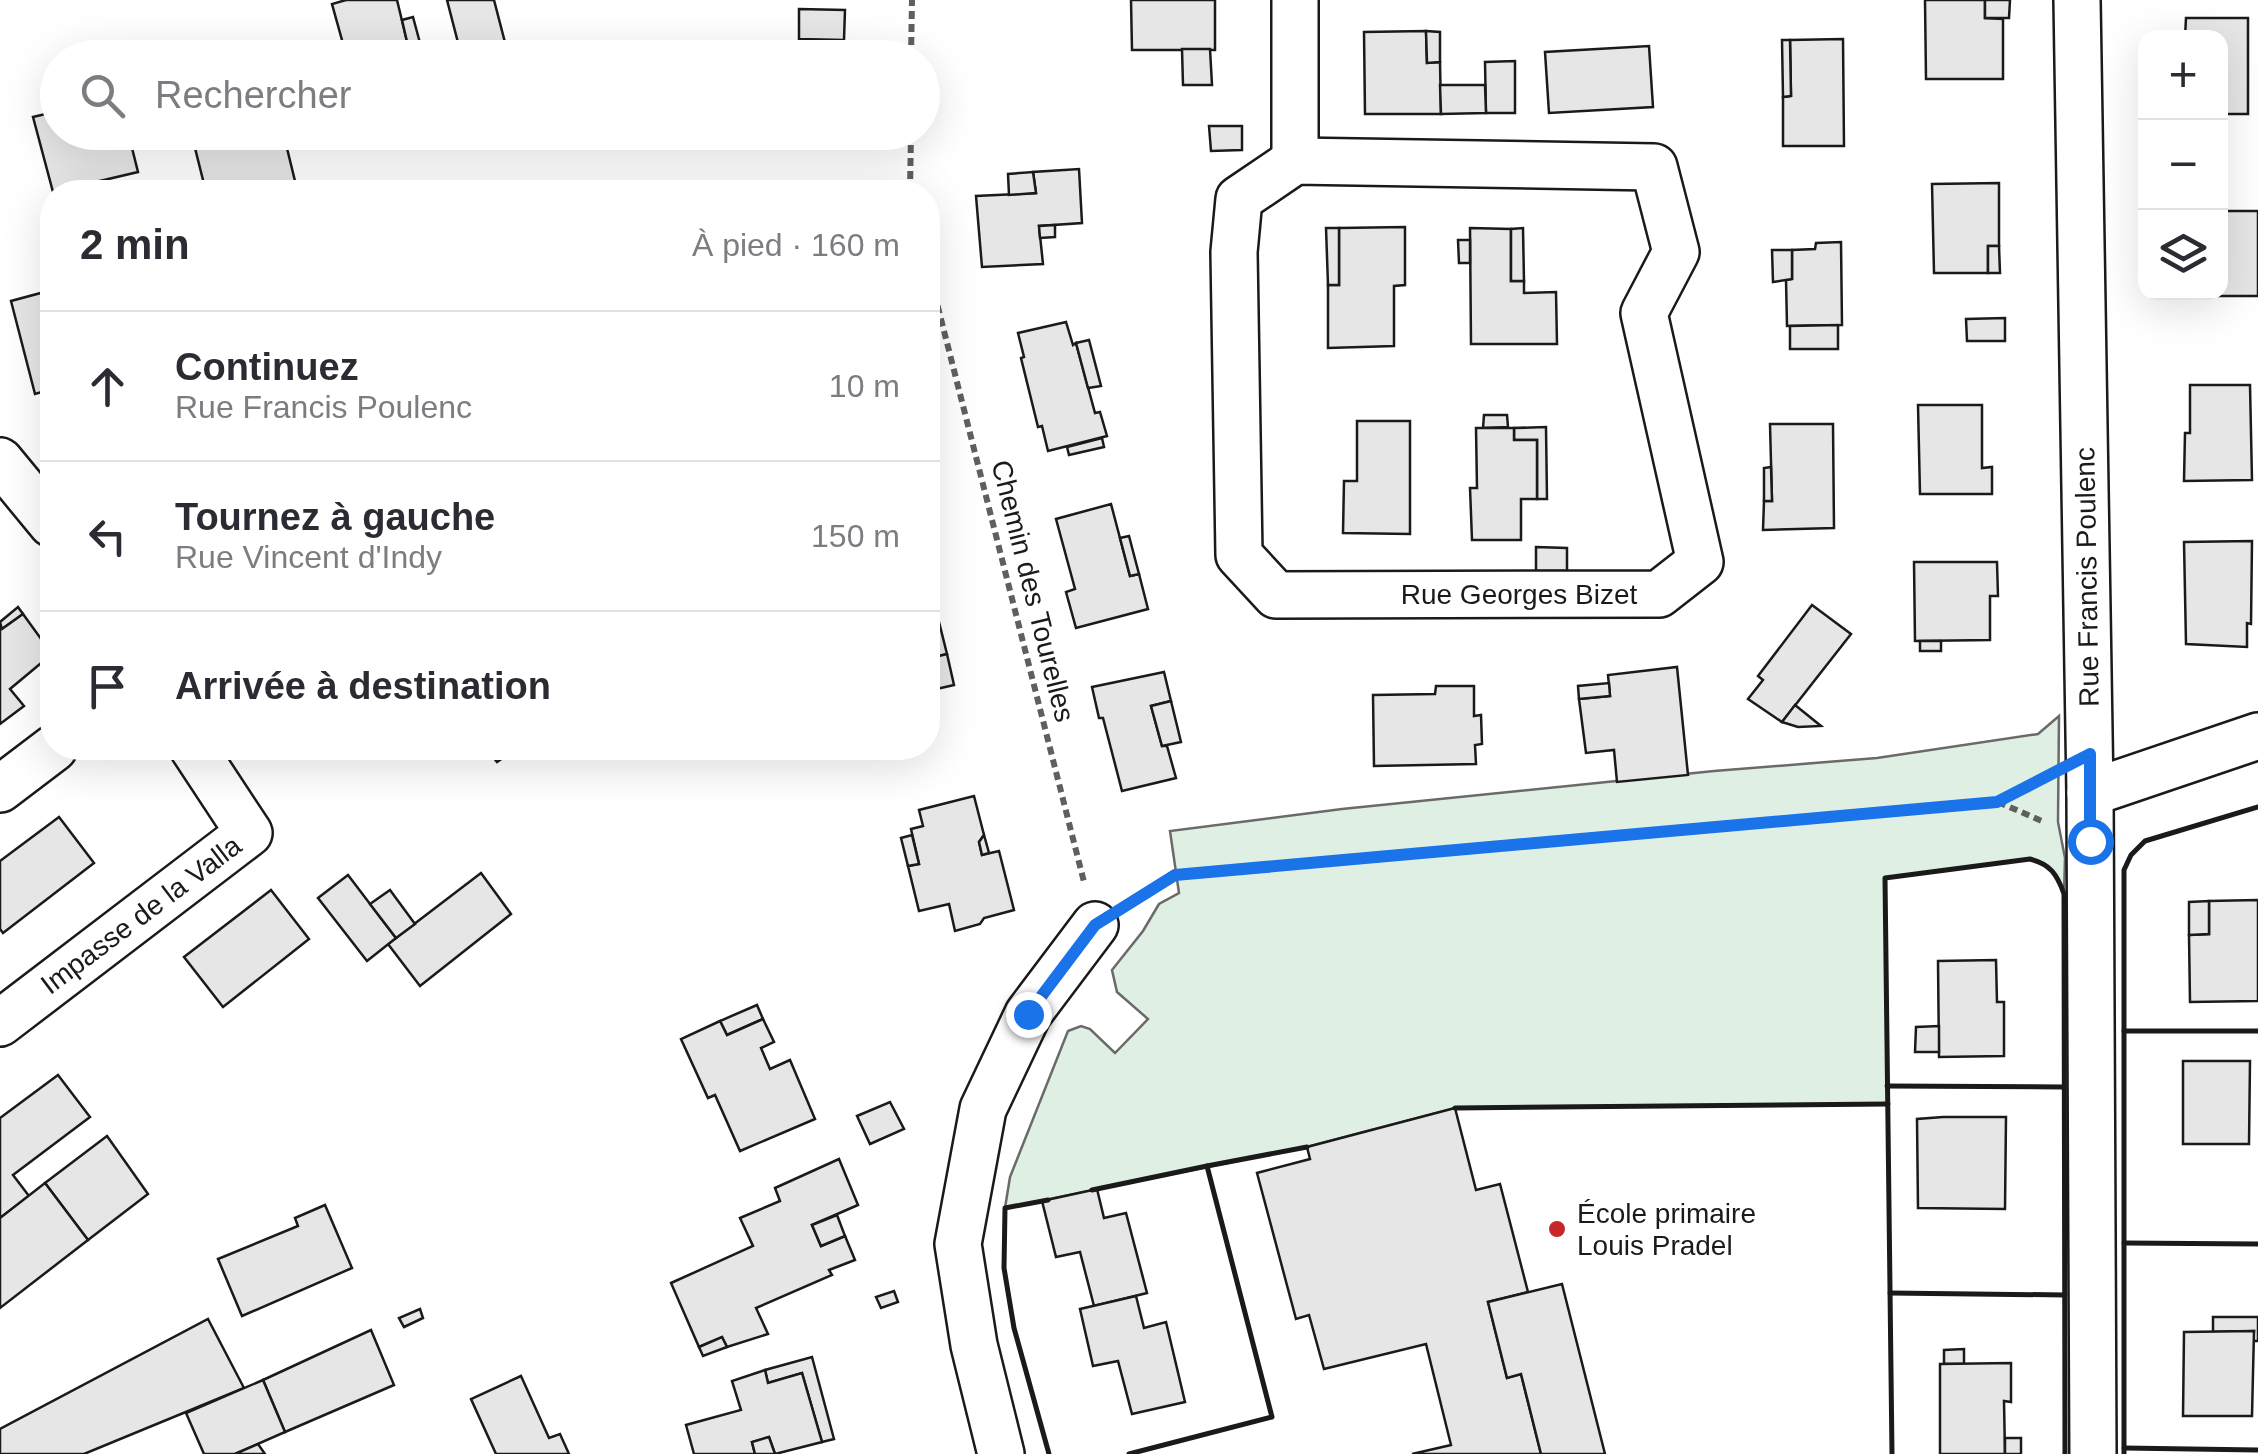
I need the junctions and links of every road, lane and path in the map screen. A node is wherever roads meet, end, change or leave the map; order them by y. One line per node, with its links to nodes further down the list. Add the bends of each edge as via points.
1 (912, 0): 4 (path)
2 (1295, 0): 6 (street)
3 (2077, 0): 14 (street, Rue Francis Poulenc)
4 (911, 40)
5 (910, 150): 7 (path)
6 (1295, 162): 6 (street, Rue Georges Bizet, via 1239,199 1234,252 1239,555 1276,594 1659,594 1700,562 1644,313 1676,252 1654,167)
7 (910, 180)
8 (940, 315): 16 (path, Chemin des Tourelles)
9 (0, 461): 10 (street)
10 (40, 509)
11 (2258, 736): 14 (street)
12 (40, 759): 15 (street)
13 (201, 760): 17 (street, Impasse de la Valla, via 249,833)
14 (2090, 773): 16 (path, via 1997,802 1175,875); 19 (street, Rue Francis Poulenc)
15 (0, 789)
16 (1095, 925): 18 (street, via 1028,1014 983,1109 958,1244)
17 (0, 1023)
18 (1000, 1454)
19 (2093, 1454)

